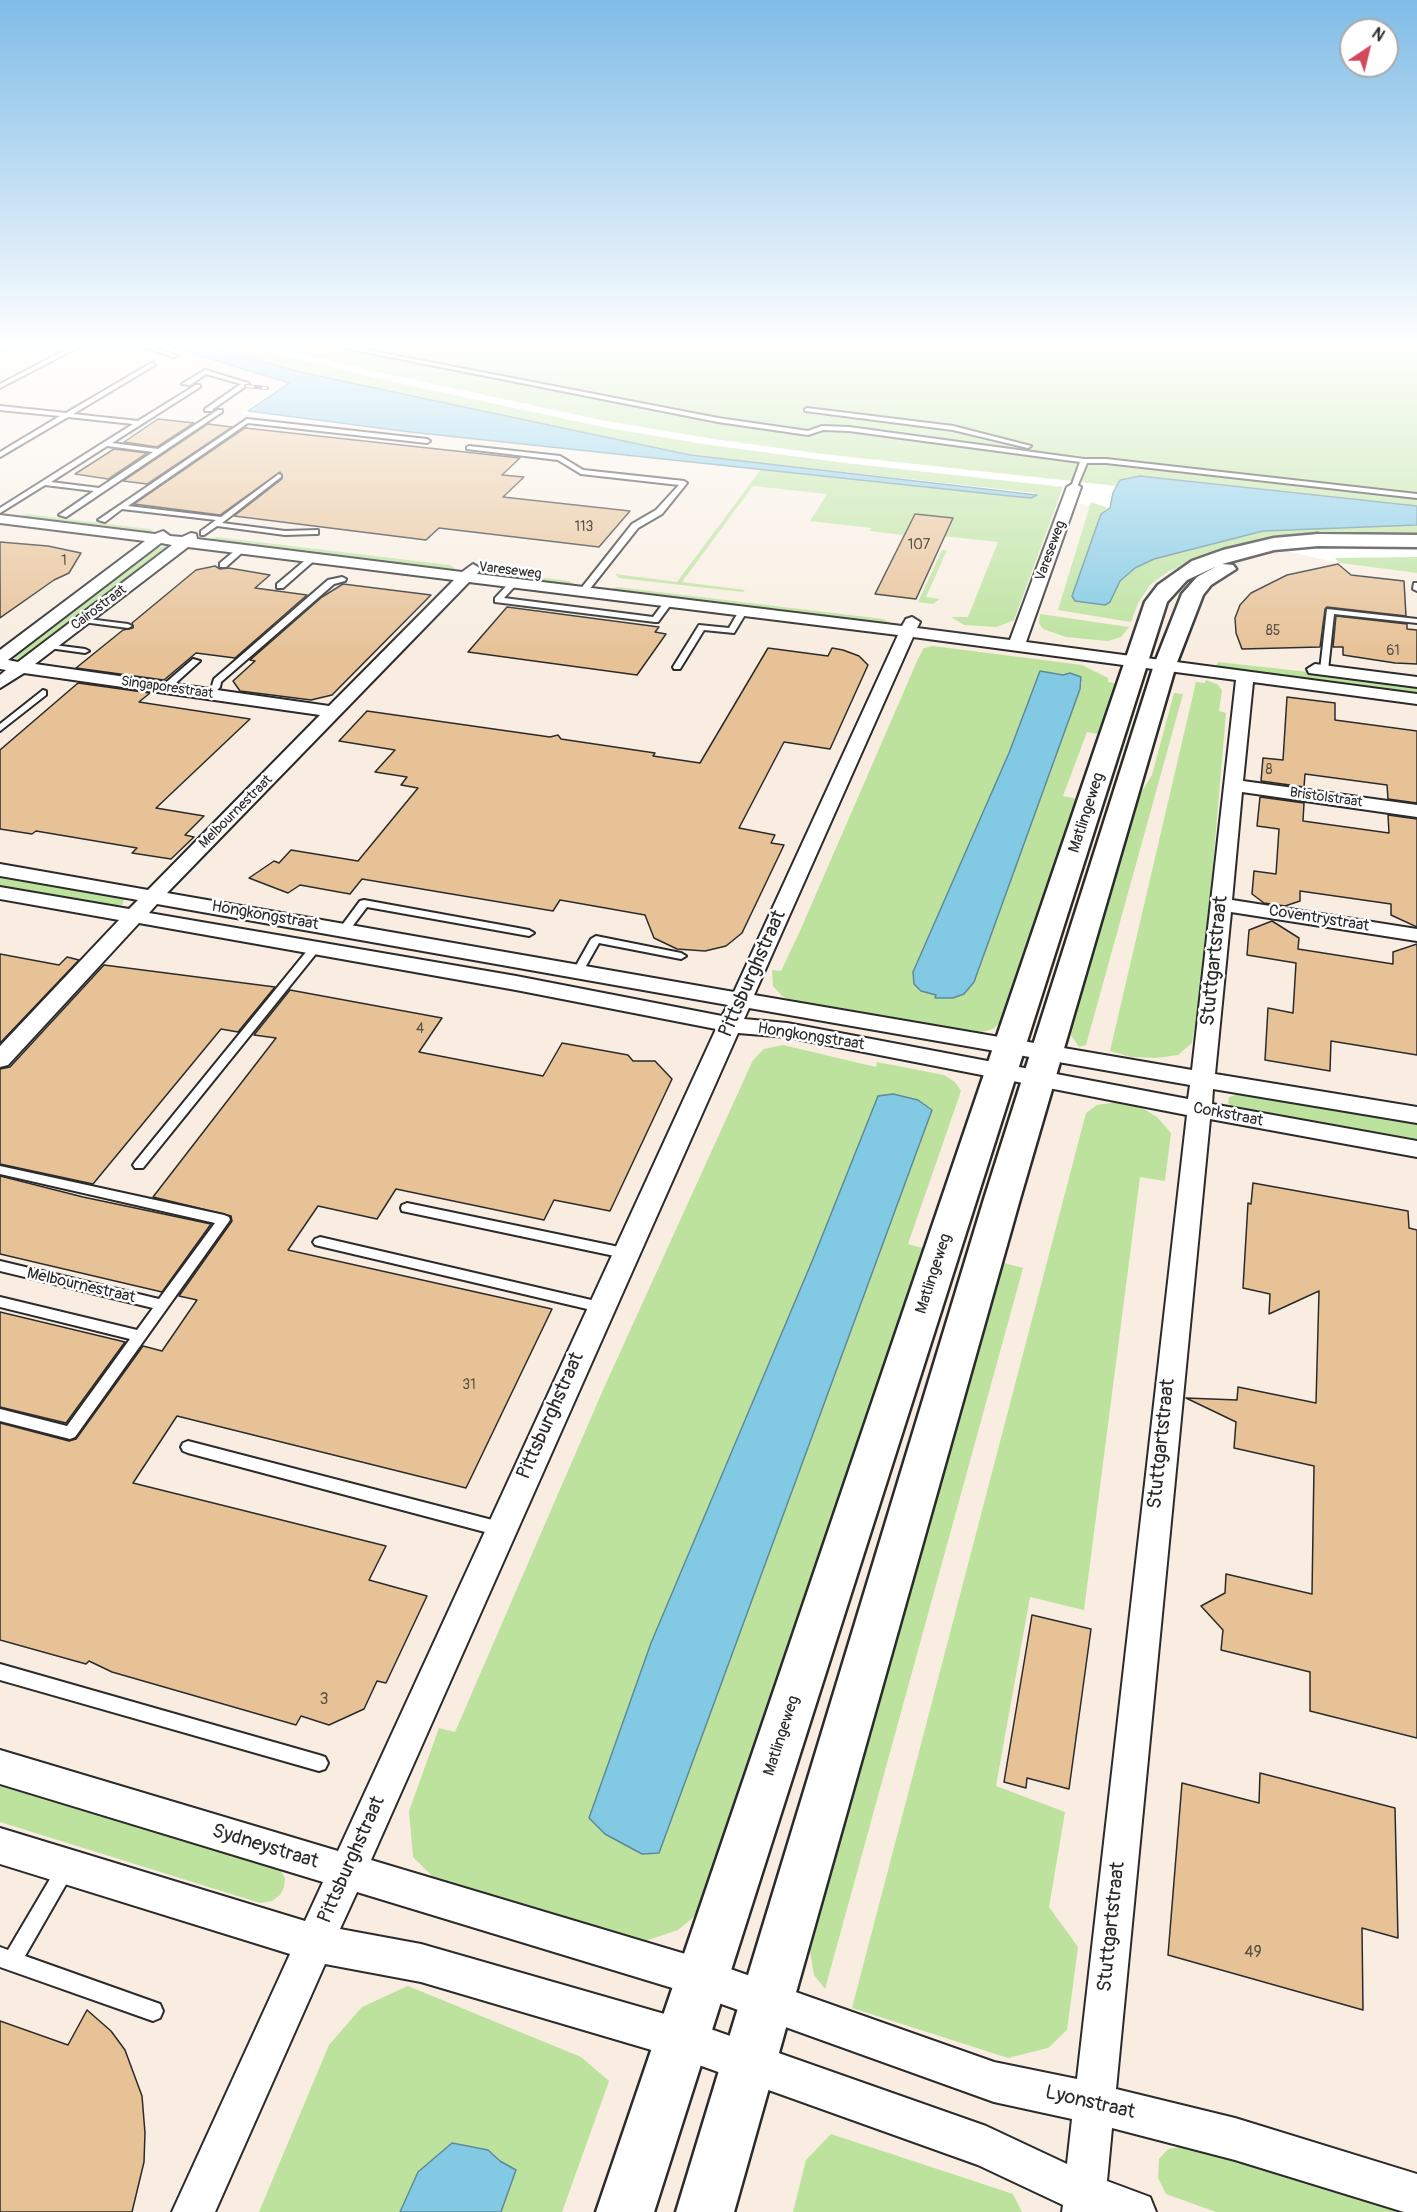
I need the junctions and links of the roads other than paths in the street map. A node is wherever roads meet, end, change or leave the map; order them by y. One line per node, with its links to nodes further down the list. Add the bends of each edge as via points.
1 (15, 446): 10 (lane)
2 (101, 446): 13 (lane)
3 (122, 446): 9 (lane)
4 (167, 446): 9 (lane)
5 (211, 446): 17 (lane)
6 (976, 446): 11 (lane)
7 (1026, 446): 11 (lane)
8 (469, 448): 35 (lane, via 560,458 581,472 684,483 659,512 636,526)
9 (160, 451): 15 (lane)
10 (0, 455)
11 (1084, 461): 14 (lane, Vareseweg); 16 (lane)
12 (279, 476): 21 (lane)
13 (43, 483): 15 (lane); 18 (lane)
14 (1074, 487): 42 (street, Vareseweg)
15 (101, 490): 19 (lane)
16 (1417, 496)
17 (122, 507): 20 (lane); 21 (lane)
18 (2, 515): 19 (street, Vareseweg); 24 (street, Vareseweg)
19 (63, 515): 20 (street, Vareseweg)
20 (102, 520): 22 (street, Vareseweg)
21 (210, 527): 22 (street, Vareseweg); 23 (lane); 26 (street, Cairostraat); 31 (street, Vareseweg)
22 (171, 529): 24 (street, Cairostraat)
23 (315, 532)
24 (158, 539): 26 (street, Vareseweg); 46 (street, Cairostraat)
25 (1417, 541): 45 (main road, Matlingeweg, via 1318,540 1274,544 1199,565 1165,589 1156,602)
26 (184, 542): 27 (street, Vareseweg); 38 (street, Cairostraat)
27 (241, 550): 29 (street, Vareseweg); 30 (lane)
28 (1417, 550): 47 (main road, Matlingeweg, via 1324,549 1285,553 1222,570 1204,581 1193,594)
29 (312, 559): 31 (street, Vareseweg); 34 (lane)
30 (222, 565)
31 (470, 572): 33 (street, Vareseweg); 35 (street, Vareseweg); 60 (street, Melbournestraat)
32 (342, 579): 58 (lane, via 331,582 217,681)
33 (513, 584): 35 (street, Vareseweg); 36 (lane, via 498,600 655,620)
34 (280, 586)
35 (587, 587): 36 (street, Vareseweg); 41 (street, Vareseweg)
36 (668, 603): 37 (street, Vareseweg)
37 (742, 613): 41 (street, Vareseweg); 51 (lane, via 731,631 702,627)
38 (83, 620): 40 (lane); 43 (street, Cairostraat)
39 (1417, 621): 52 (lane, via 1330,611)
40 (128, 626)
41 (909, 627): 42 (street, Vareseweg); 77 (street, Pittsburghstraat)
42 (1018, 641): 45 (street, Vareseweg)
43 (49, 646): 44 (lane); 50 (street, Cairostraat)
44 (85, 651)
45 (1136, 655): 47 (street, Vareseweg); 79 (main road, Matlingeweg, via 1092,801)
46 (0, 658)
47 (1167, 658): 52 (street, Vareseweg); 53 (street, Vareseweg); 79 (main road, Matlingeweg)
48 (196, 661): 56 (lane)
49 (0, 664): 50 (street, Singaporestraat)
50 (21, 667): 55 (street, Cairostraat); 56 (street, Singaporestraat)
51 (676, 668)
52 (1324, 670): 54 (street, Vareseweg)
53 (1245, 676): 59 (street, Vareseweg); 62 (street, Stuttgartstraat)
54 (1417, 682)
55 (0, 683)
56 (165, 688): 58 (street, Singaporestraat)
57 (43, 693): 61 (lane)
58 (209, 694): 60 (street, Singaporestraat)
59 (1417, 699)
60 (334, 712): 66 (street, Melbournestraat)
61 (0, 728)
62 (1235, 785): 63 (street, Bristolstraat); 67 (street, Stuttgartstraat)
63 (1417, 811)
64 (0, 870): 66 (street, Hongkongstraat)
65 (0, 892): 68 (street, Hongkongstraat)
66 (153, 896): 68 (street, Melbournestraat); 69 (street, Hongkongstraat)
67 (1221, 904): 71 (street, Coventrystraat); 80 (street, Stuttgartstraat)
68 (134, 917): 72 (street, Hongkongstraat); 78 (street, Melbournestraat)
69 (344, 930): 70 (lane, via 364,903); 74 (street, Hongkongstraat)
70 (530, 933)
71 (1417, 935)
72 (315, 948): 76 (street, Hongkongstraat); 83 (lane)
73 (681, 956): 75 (lane, via 596,939)
74 (530, 963): 75 (street, Hongkongstraat); 76 (street)
75 (578, 971): 77 (street, Hongkongstraat)
76 (516, 983): 77 (street, Hongkongstraat)
77 (736, 1012): 79 (street, Hongkongstraat, via 787,1030); 87 (street, Pittsburghstraat)
78 (0, 1060)
79 (1024, 1063): 80 (street, Corkstraat); 104 (main road, Matlingeweg); 105 (main road, Matlingeweg)
80 (1199, 1094): 81 (street, Corkstraat, via 1261,1088); 82 (street, Corkstraat); 109 (street, Stuttgartstraat)
81 (1417, 1115)
82 (1417, 1149)
83 (139, 1165)
84 (0, 1170): 90 (lane, Melbournestraat, via 224,1220)
85 (407, 1208): 87 (lane)
86 (320, 1242): 91 (lane)
87 (624, 1253): 91 (street, Pittsburghstraat)
88 (0, 1266): 90 (lane, Melbournestraat)
89 (0, 1302): 92 (lane, Melbournestraat)
90 (162, 1305): 92 (lane, Melbournestraat)
91 (600, 1307): 95 (street, Pittsburghstraat)
92 (140, 1336): 93 (lane, Melbournestraat, via 70,1433)
93 (0, 1415)
94 (188, 1447): 95 (lane)
95 (500, 1528): 101 (street, Pittsburghstraat)
96 (0, 1672): 97 (lane)
97 (318, 1763)
98 (0, 1767): 101 (street, Sydneystraat)
99 (0, 1846): 100 (street)
100 (66, 1867): 102 (street); 103 (lane)
101 (346, 1871): 102 (street, Pittsburghstraat); 104 (street, Sydneystraat)
102 (315, 1943): 107 (street, via 421,1963); 112 (street, Pittsburghstraat)
103 (6, 1959): 106 (lane)
104 (702, 1978): 105 (street, Lyonstraat); 107 (main road, Matlingeweg)
105 (767, 2003): 108 (main road, Matlingeweg); 109 (street, Lyonstraat, via 994,2082)
106 (153, 2011)
107 (682, 2039): 108 (street); 113 (main road, Matlingeweg)
108 (749, 2064): 111 (street, via 986,2147); 114 (main road, Matlingeweg)
109 (1093, 2103): 110 (street, Lyonstraat, via 1235,2139); 111 (street, Stuttgartstraat)
110 (1417, 2195)
111 (1084, 2203): 115 (street)
112 (193, 2212)
113 (625, 2212)
114 (705, 2212)
115 (1136, 2212)

